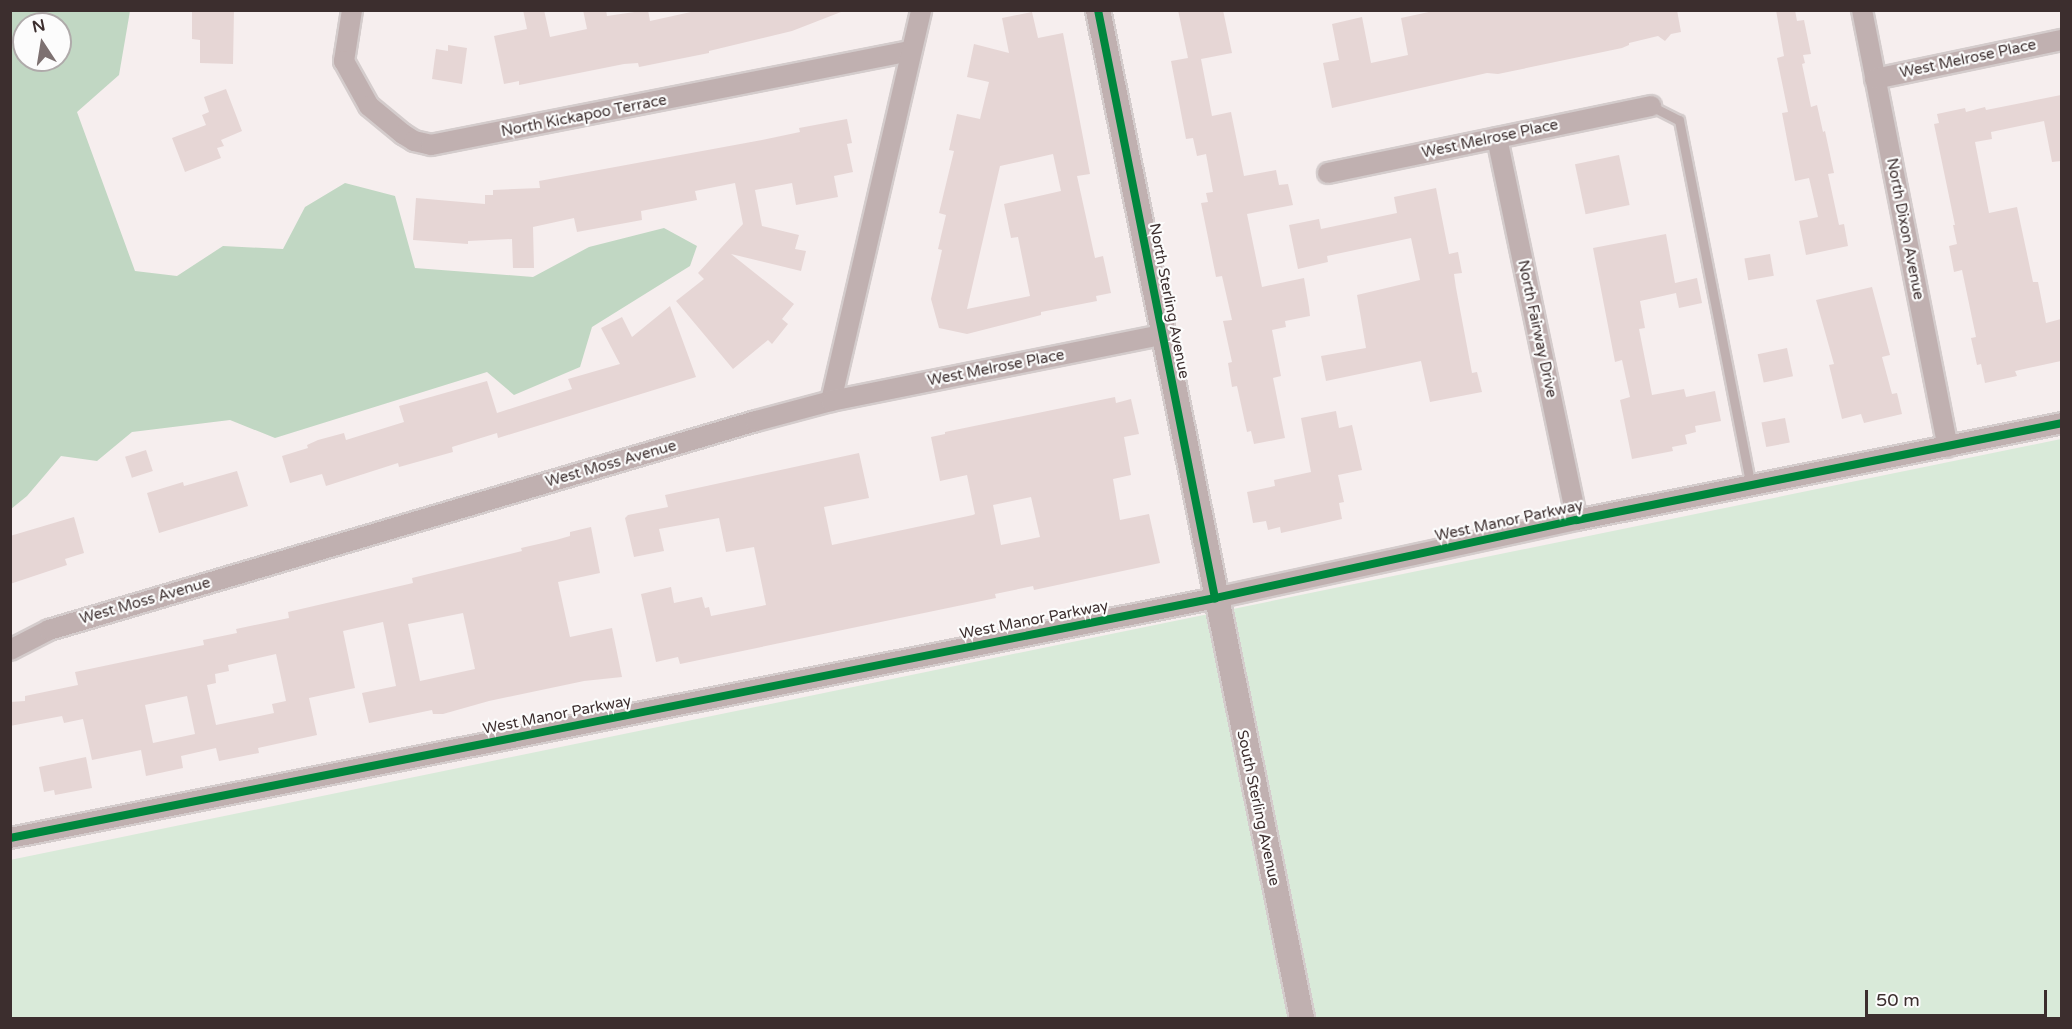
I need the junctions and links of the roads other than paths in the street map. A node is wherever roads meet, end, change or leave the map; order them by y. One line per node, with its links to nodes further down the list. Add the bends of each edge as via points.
1 (352, 10): 6 (street, North Kickapoo Terrace, via 344,61 369,106 403,134 431,145)
2 (921, 10): 6 (street)
3 (1098, 10): 11 (street, North Sterling Avenue)
4 (1862, 10): 7 (street, North Dixon Avenue)
5 (2061, 40): 7 (street, West Melrose Place)
6 (910, 51): 12 (street)
7 (1875, 79): 14 (street, North Dixon Avenue)
8 (1651, 106): 9 (street, West Melrose Place); 15 (lane, via 1679,120)
9 (1497, 138): 10 (street, West Melrose Place); 16 (street, North Fairway Drive)
10 (1328, 173)
11 (1162, 335): 12 (street, West Melrose Place); 17 (street, North Sterling Avenue)
12 (831, 401): 18 (street, West Moss Avenue, via 49,630)
13 (2061, 423): 14 (street, West Manor Parkway)
14 (1948, 447): 15 (street, West Manor Parkway)
15 (1751, 486): 16 (street, West Manor Parkway)
16 (1577, 520): 17 (street, West Manor Parkway)
17 (1215, 598): 19 (street, West Manor Parkway); 20 (street, South Sterling Avenue)
18 (10, 650)
19 (10, 838)
20 (1302, 1018)

